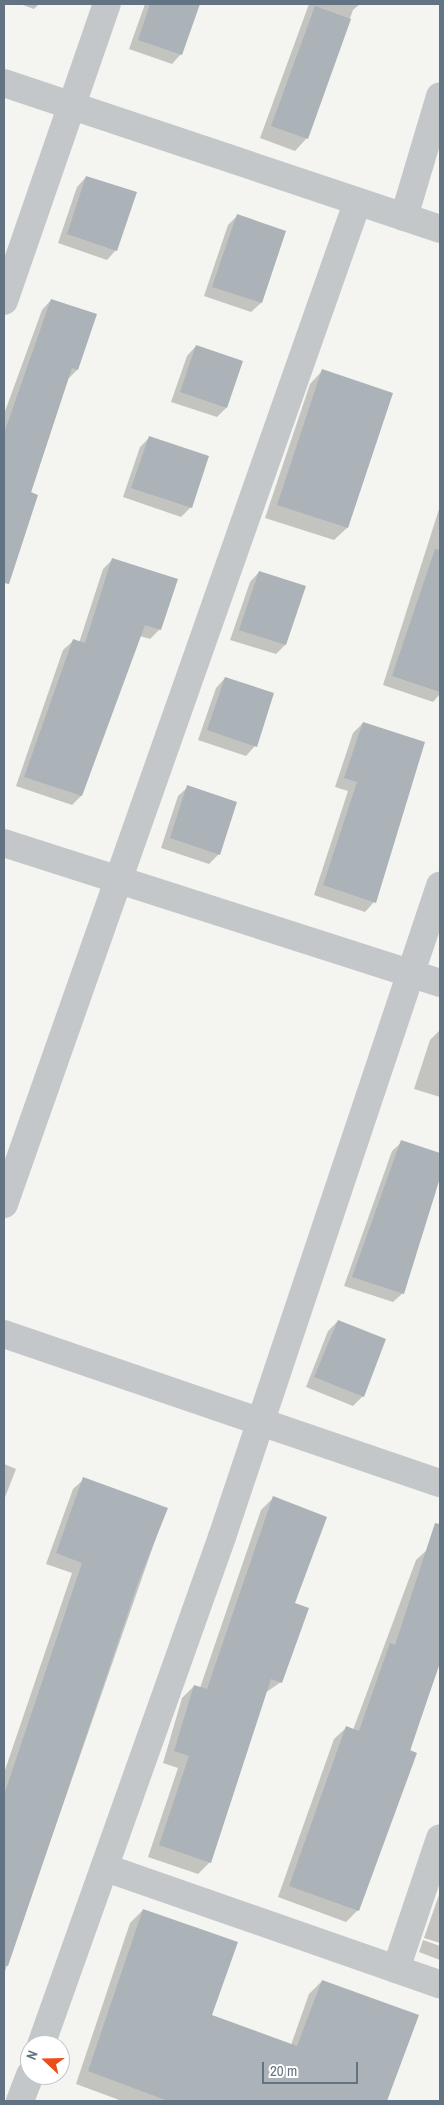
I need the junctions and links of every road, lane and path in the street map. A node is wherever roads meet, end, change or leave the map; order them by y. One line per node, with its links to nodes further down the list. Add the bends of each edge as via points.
1 (106, 4): 4 (street)
2 (4, 83): 4 (street)
3 (440, 96): 6 (street)
4 (73, 106): 5 (street); 8 (street)
5 (357, 203): 6 (street); 10 (street)
6 (404, 217): 7 (street)
7 (440, 230)
8 (4, 301)
9 (4, 844): 10 (street)
10 (117, 881): 12 (street); 14 (street)
11 (440, 886): 12 (street)
12 (414, 974): 13 (street); 16 (street)
13 (440, 983)
14 (4, 1204)
15 (4, 1334): 16 (street)
16 (260, 1421): 17 (street); 19 (street)
17 (440, 1483)
18 (440, 1838): 20 (street)
19 (106, 1868): 20 (street); 22 (street)
20 (396, 1968): 21 (street)
21 (440, 1984)
22 (46, 2035)
23 (26, 2085): 24 (street)
24 (20, 2101)

